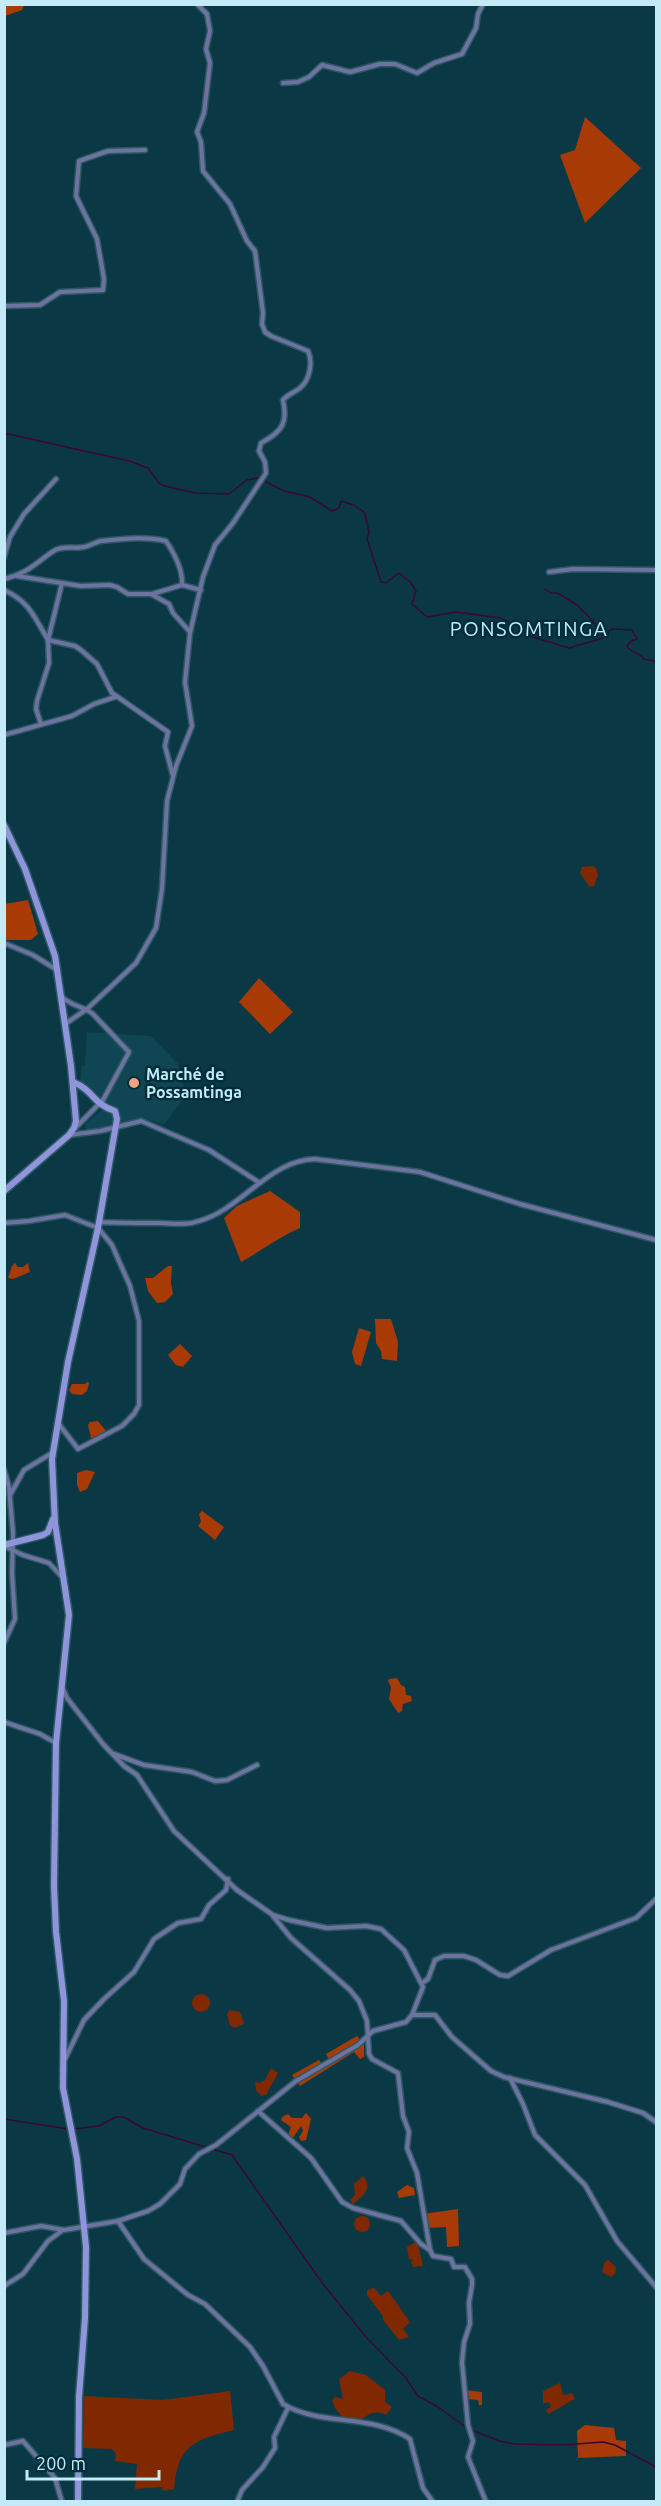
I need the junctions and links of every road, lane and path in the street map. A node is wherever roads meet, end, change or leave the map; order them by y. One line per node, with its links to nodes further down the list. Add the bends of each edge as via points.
1 (197, 4): 15 (street, via 207,14 210,31 204,114 197,132 203,171 230,204 255,251 266,332 308,351 311,364 306,382 283,400 286,418 280,428 260,446 266,473 215,545)
2 (483, 4): 3 (street, via 462,54 417,73 395,64 350,72 322,64 309,77)
3 (283, 83)
4 (145, 150): 5 (street, via 108,151 79,161 76,196 97,239 104,279 102,290 60,292 40,305)
5 (4, 306)
6 (56, 480): 7 (street, via 24,514)
7 (4, 557)
8 (657, 570): 9 (street)
9 (549, 572)
10 (17, 576): 11 (street); 12 (street); 13 (street, via 59,549 137,537 166,541 183,578)
11 (4, 579)
12 (62, 583): 16 (street, via 110,585 128,594); 18 (street)
13 (182, 585): 15 (street); 16 (street)
14 (4, 590): 18 (street, via 28,604)
15 (201, 590): 17 (street)
16 (151, 594): 17 (street, via 168,604)
17 (190, 633): 22 (street, via 185,682 192,726)
18 (48, 640): 19 (street, via 75,646 86,653); 20 (street, via 49,663 36,706)
19 (116, 697): 20 (street); 22 (street, via 168,732 165,746)
20 (41, 724): 21 (street)
21 (4, 735)
22 (173, 776): 27 (street, via 167,801 156,928 136,963)
23 (4, 825): 25 (street, via 48,930)
24 (4, 944): 25 (street, via 33,955)
25 (58, 971): 26 (street)
26 (62, 997): 27 (street, via 71,1005); 28 (street)
27 (87, 1009): 28 (street); 30 (street, via 129,1052)
28 (65, 1024): 29 (street)
29 (73, 1082): 30 (street, via 89,1090); 32 (street)
30 (99, 1105): 31 (street, via 116,1112); 32 (street)
31 (116, 1127): 33 (street); 34 (street, via 141,1121 160,1128 221,1156); 37 (street)
32 (74, 1128): 33 (street)
33 (69, 1135): 35 (street)
34 (260, 1183): 37 (street, via 233,1205 200,1221); 38 (street, via 304,1159 420,1172 520,1204)
35 (4, 1191)
36 (4, 1223): 37 (street, via 64,1215)
37 (98, 1225): 39 (street); 39 (street, via 112,1245 132,1292 139,1321 140,1400 134,1414 122,1426 78,1449)
38 (657, 1240)
39 (57, 1422): 40 (street)
40 (53, 1451): 42 (street, via 24,1470); 43 (street)
41 (4, 1469): 42 (street)
42 (10, 1496): 45 (street)
43 (54, 1516): 45 (street, via 43,1535); 46 (street)
44 (4, 1546): 45 (street)
45 (12, 1547): 46 (street, via 48,1563); 47 (street, via 15,1619)
46 (65, 1580): 48 (street, via 69,1615)
47 (4, 1643)
48 (63, 1688): 50 (street); 51 (street)
49 (4, 1722): 50 (street)
50 (56, 1743): 59 (street, via 54,1886)
51 (110, 1752): 52 (street, via 144,1765 192,1772 215,1782); 53 (street, via 137,1775 182,1840)
52 (257, 1765)
53 (228, 1879): 55 (street); 59 (street, via 226,1890 209,1905 203,1917 178,1923 154,1939 134,1972 84,2020)
54 (657, 1899): 56 (street, via 636,1918 551,1950 512,1974 500,1975 464,1956 444,1956 435,1960 428,1979)
55 (273, 1915): 56 (street, via 327,1928 381,1929 402,1946); 58 (street, via 291,1938 359,2001 367,2021)
56 (422, 1983): 57 (street)
57 (412, 2015): 58 (street, via 406,2022 378,2029); 60 (street, via 435,2014 471,2054 491,2071)
58 (367, 2037): 61 (street, via 301,2077); 67 (street, via 372,2059 398,2073 403,2116 410,2132 407,2148 417,2173)
59 (65, 2060): 64 (street, via 64,2099)
60 (510, 2078): 62 (street, via 608,2102); 69 (street, via 535,2135 585,2185 616,2241)
61 (258, 2111): 63 (street, via 193,2159 180,2184 160,2204); 67 (street, via 311,2158 342,2202 394,2217)
62 (657, 2122)
63 (118, 2221): 64 (street); 70 (street, via 144,2259 205,2304 250,2348 278,2399)
64 (85, 2226): 65 (street); 73 (street)
65 (64, 2230): 66 (street, via 41,2226); 68 (street, via 48,2241 23,2274)
66 (4, 2233)
67 (430, 2250): 76 (street, via 432,2256 451,2259 456,2268 465,2267 472,2279 470,2324 462,2362 473,2441 468,2457)
68 (4, 2286)
69 (657, 2287)
70 (288, 2408): 74 (street, via 274,2437 274,2448); 75 (street, via 369,2422 406,2436 423,2488)
71 (4, 2445): 72 (street, via 23,2441 55,2478)
72 (62, 2502)
73 (78, 2502)
74 (237, 2502)
75 (433, 2502)
76 (486, 2502)

